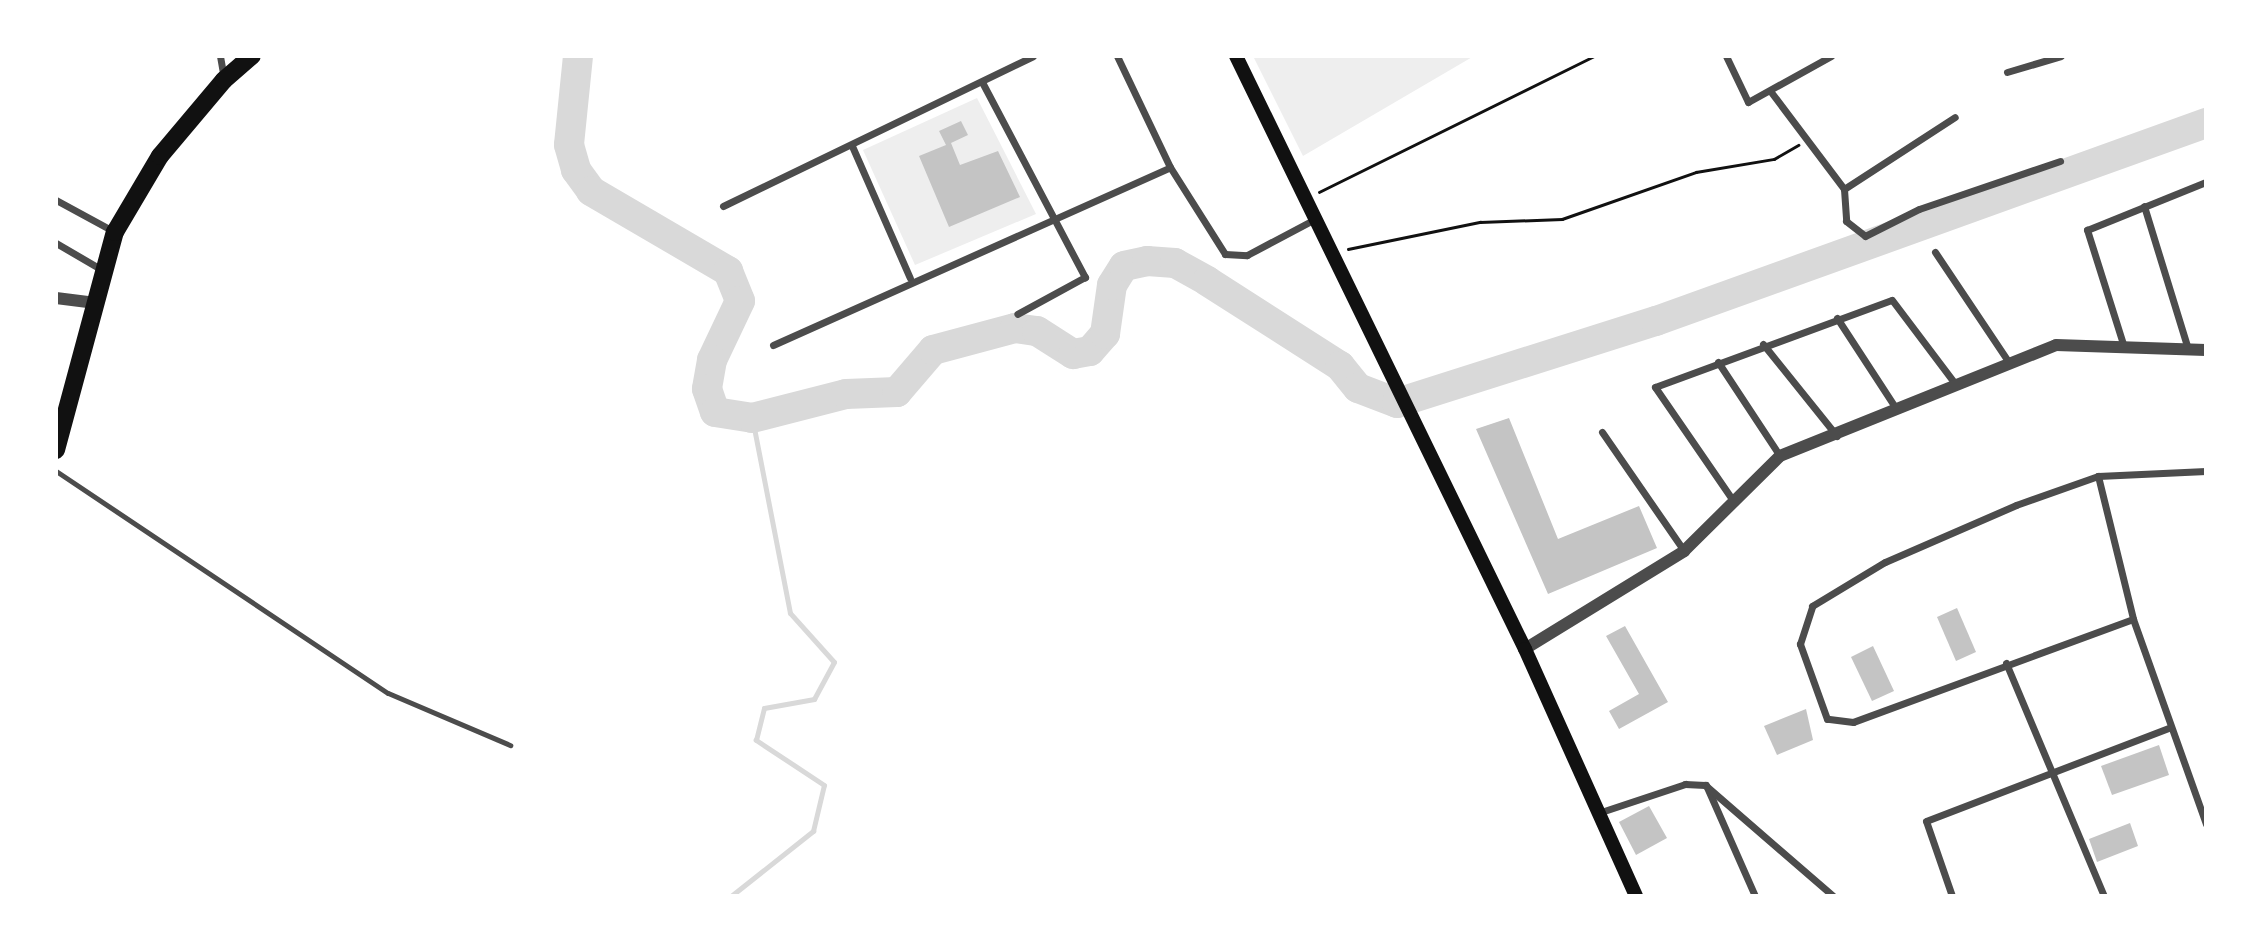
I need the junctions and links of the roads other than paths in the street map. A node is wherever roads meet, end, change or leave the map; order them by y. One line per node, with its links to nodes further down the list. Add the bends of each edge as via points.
1 (220, 56): 10 (street)
2 (252, 56): 10 (highway)
3 (1033, 56): 11 (street)
4 (1117, 56): 16 (street)
5 (1236, 56): 22 (main road)
6 (1726, 56): 12 (street, via 1748,102)
7 (1831, 56): 12 (street)
8 (2061, 56): 9 (street)
9 (2007, 72)
10 (224, 80): 24 (highway, via 160,156)
11 (982, 82): 14 (street); 23 (street)
12 (1771, 92): 18 (street)
13 (1955, 117): 18 (street)
14 (852, 146): 20 (street); 28 (street)
15 (2060, 161): 18 (street, via 1919,209 1865,236 1846,221)
16 (1170, 167): 22 (street, via 1225,254 1247,255); 23 (street)
17 (2206, 183): 21 (street)
18 (1844, 189)
19 (56, 200): 24 (street)
20 (723, 206)
21 (2144, 206): 35 (street, via 2087,230); 36 (street)
22 (1318, 218): 52 (main road)
23 (1053, 222): 28 (street); 31 (street, via 1085,278)
24 (115, 232): 27 (highway)
25 (56, 243): 27 (street)
26 (1936, 252): 38 (street)
27 (104, 272): 30 (highway)
28 (910, 278): 34 (street)
29 (56, 298): 30 (street)
30 (96, 303): 44 (highway)
31 (1017, 314)
32 (1836, 318): 33 (street); 40 (street, via 1892,300); 41 (street)
33 (1763, 344): 39 (street); 43 (street)
34 (772, 345)
35 (2124, 347): 36 (street); 38 (street, via 2056,345)
36 (2188, 350): 37 (street)
37 (2206, 350)
38 (2008, 361): 40 (street)
39 (1718, 362): 45 (street); 49 (street, via 1655,387)
40 (1956, 384): 41 (street)
41 (1897, 411): 43 (street)
42 (1602, 432): 50 (street)
43 (1838, 437): 45 (street)
44 (56, 450)
45 (1780, 456): 49 (street)
46 (56, 471): 55 (lane, via 388,693)
47 (2206, 471): 48 (street)
48 (2098, 476): 51 (street); 53 (street, via 1885,562 1812,606 1800,644 1826,719 1853,722)
49 (1731, 499): 50 (street)
50 (1684, 551): 52 (street)
51 (2133, 619): 53 (street); 54 (street)
52 (1525, 649): 58 (main road)
53 (2006, 663): 56 (street)
54 (2168, 728): 56 (street); 59 (street)
55 (510, 746)
56 (2049, 773): 63 (street, via 1926,821); 64 (street)
57 (1705, 785): 58 (street, via 1685,784); 61 (street); 62 (street)
58 (1598, 813): 60 (main road)
59 (2206, 824)
60 (1636, 896)
61 (1755, 896)
62 (1833, 896)
63 (1952, 896)
64 (2104, 896)

